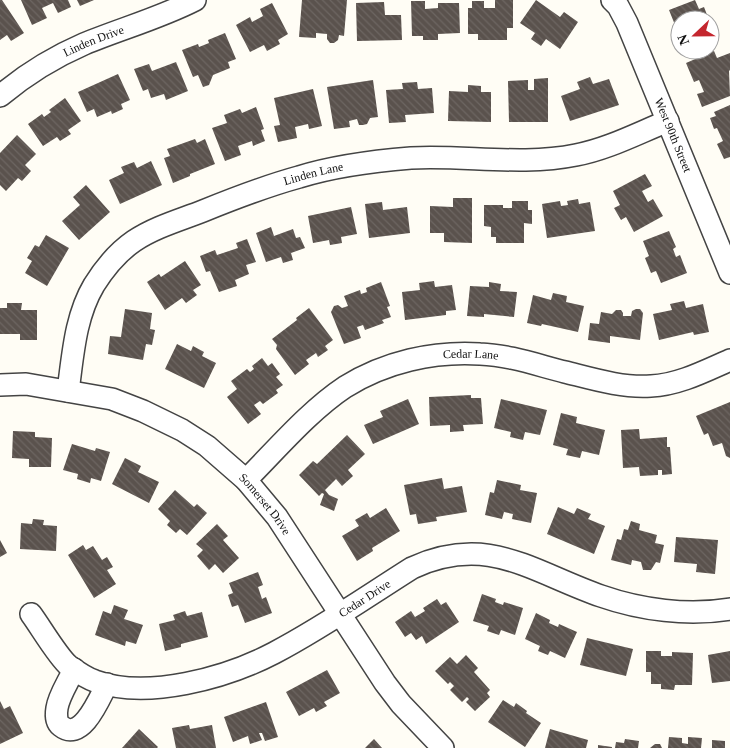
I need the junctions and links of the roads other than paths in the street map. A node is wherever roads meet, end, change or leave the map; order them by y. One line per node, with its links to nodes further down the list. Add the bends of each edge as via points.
1 (194, 0): 3 (street, Linden Drive, via 82,45 50,61)
2 (612, 0): 4 (street, West 90th Street, via 627,23)
3 (0, 96)
4 (668, 121): 5 (street, West 90th Street); 8 (street, Linden Lane, via 607,146 545,160 455,157 362,163 310,174 251,192 160,227 132,242 111,262 94,286 78,325)
5 (730, 273)
6 (730, 360): 9 (street, Cedar Lane, via 679,381 638,386 480,354 450,354 411,360 378,370 346,386 322,404)
7 (0, 384): 8 (street, Somerset Drive, via 26,384)
8 (68, 391): 9 (street, Somerset Drive, via 144,411 207,446)
9 (246, 480): 11 (street, Somerset Drive, via 278,517)
10 (730, 609): 11 (street, Cedar Drive, via 688,612 648,608 599,595 503,557 462,553 412,568)
11 (340, 613): 14 (street, Cedar Drive, via 272,654 191,683 135,689); 15 (street, Somerset Drive, via 401,704)
12 (31, 614): 13 (street, Cedar Drive)
13 (74, 669): 14 (street, Cedar Drive, via 94,681); 14 (street, via 57,706 56,717 61,726 70,730 87,720)
14 (107, 684)
15 (443, 748)

